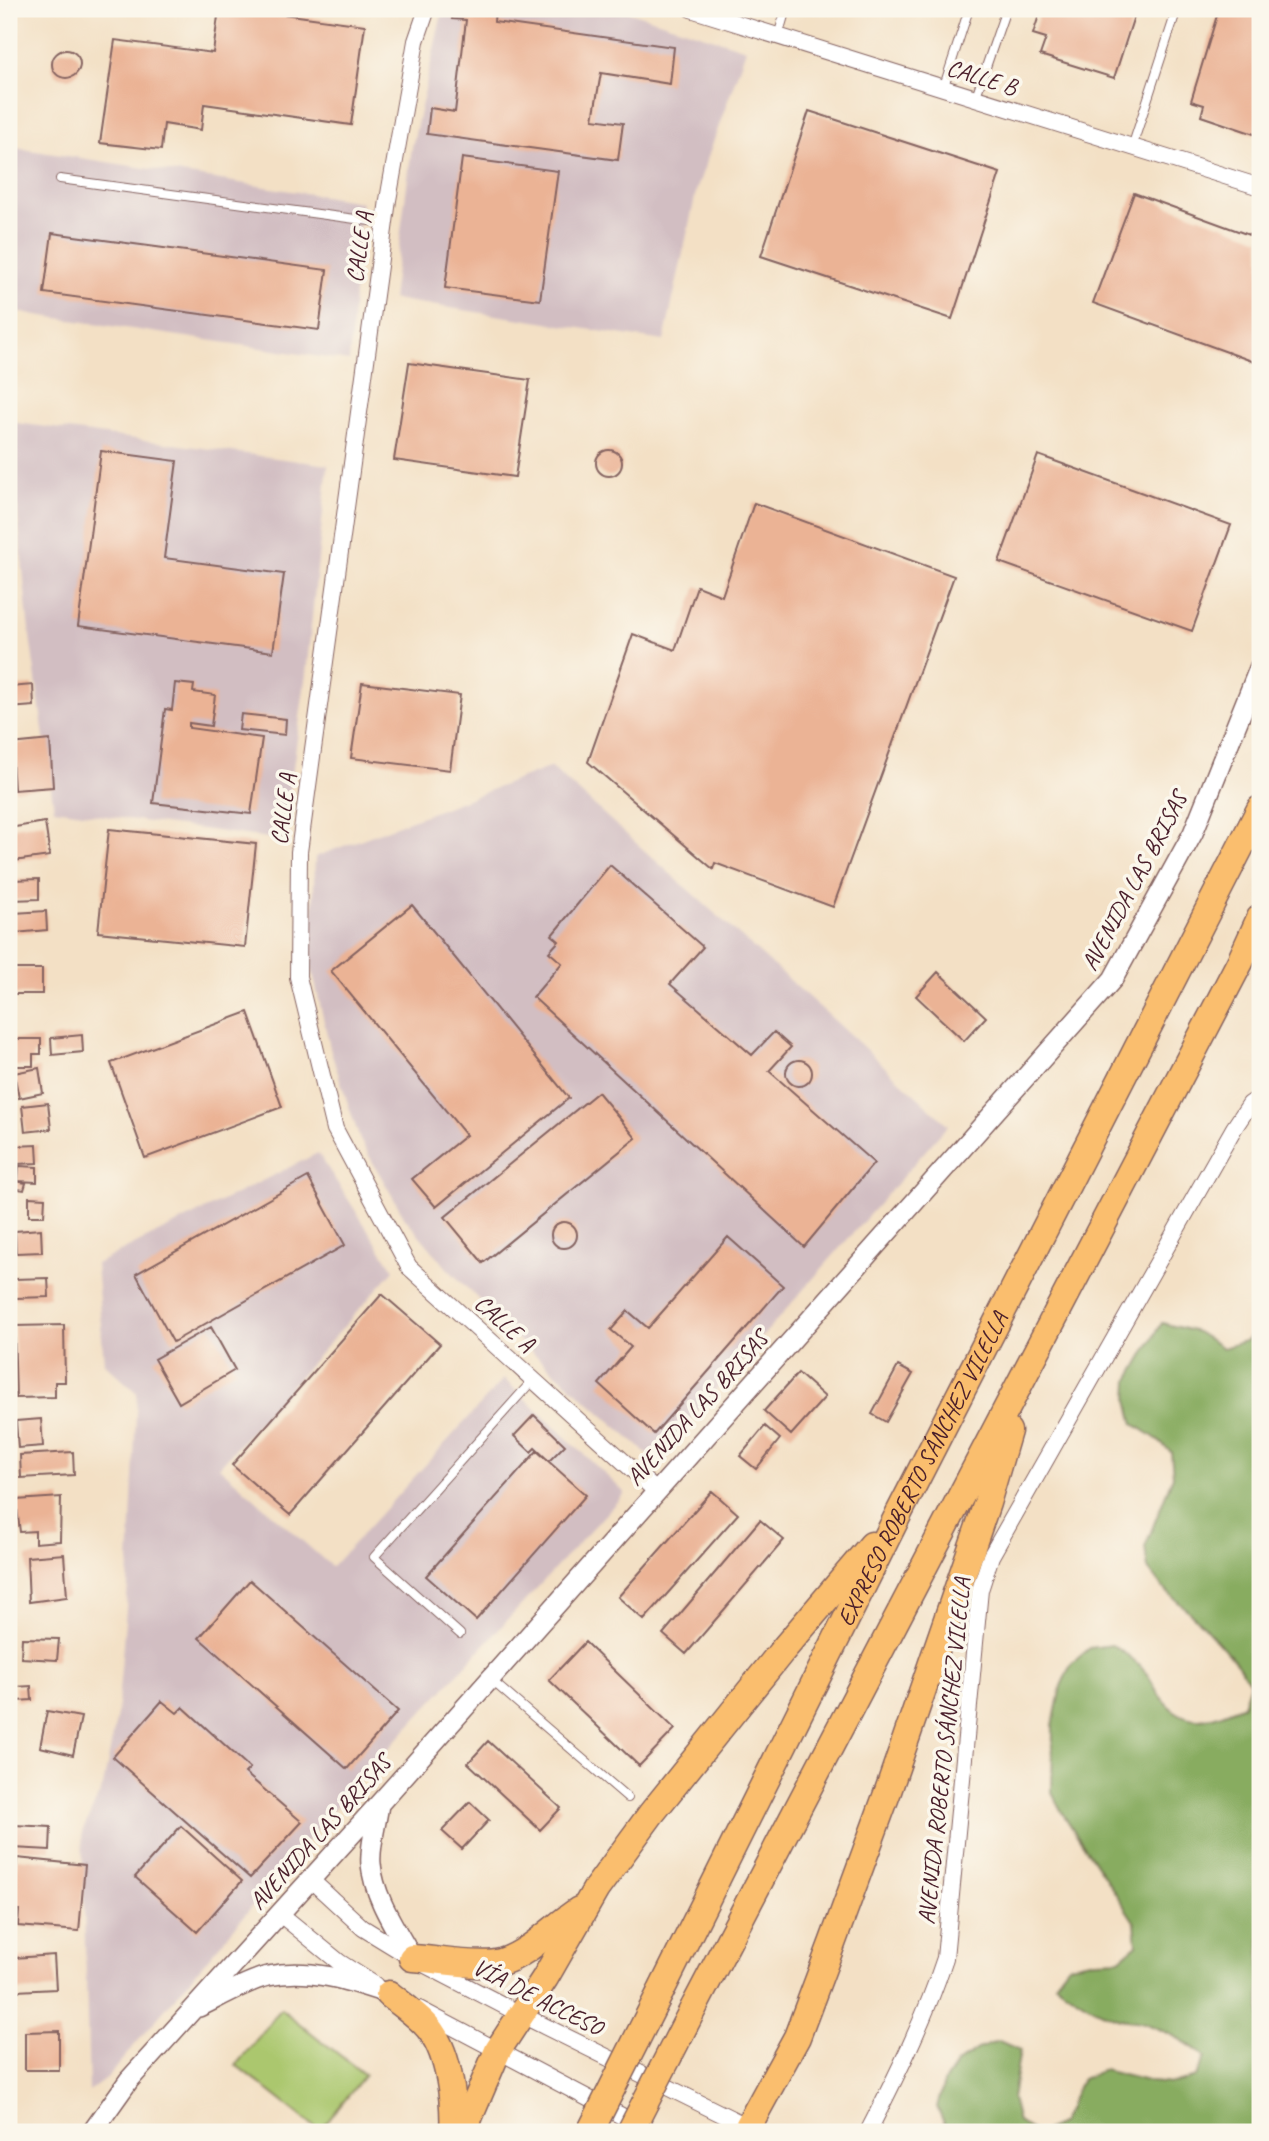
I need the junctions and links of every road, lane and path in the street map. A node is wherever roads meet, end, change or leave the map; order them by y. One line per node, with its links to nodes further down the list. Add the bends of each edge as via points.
1 (426, 9): 13 (street, CALLE A, via 416,41)
2 (691, 9): 7 (street, CALLE B)
3 (786, 9): 7 (lane)
4 (969, 9): 8 (lane)
5 (1006, 9): 9 (lane)
6 (1177, 9): 10 (lane)
7 (778, 36): 8 (street, CALLE B)
8 (943, 89): 9 (street, CALLE B)
9 (975, 99): 10 (street, CALLE B)
10 (1132, 147): 12 (street, CALLE B)
11 (60, 179): 13 (lane)
12 (1260, 187)
13 (385, 223): 21 (street, CALLE A, via 299,852 298,977 335,1129 409,1267)
14 (1260, 666): 22 (street, AVENIDA LAS BRISAS, via 1193,833 1113,979)
15 (1260, 809): 23 (highway, EXPRESO ROBERTO SÁNCHEZ VILELLA)
16 (1260, 918): 18 (highway, EXPRESO ROBERTO SÁNCHEZ VILELLA)
17 (1260, 939): 18 (highway)
18 (1240, 962): 20 (highway, EXPRESO ROBERTO SÁNCHEZ VILELLA)
19 (1260, 1097): 43 (street, AVENIDA ROBERTO SÁNCHEZ VILELLA, via 1234,1128 991,1556 980,1590 945,1958 930,2003)
20 (1022, 1379): 36 (highway, via 987,1503 888,1791 796,2037); 41 (highway, EXPRESO ROBERTO SÁNCHEZ VILELLA, bridge)
21 (533, 1380): 22 (street, CALLE A); 24 (lane, via 373,1556)
22 (656, 1491): 25 (street, AVENIDA LAS BRISAS)
23 (899, 1513): 29 (highway, via 651,1814); 40 (highway, EXPRESO ROBERTO SÁNCHEZ VILELLA, bridge)
24 (460, 1634)
25 (490, 1679): 26 (lane); 27 (street, AVENIDA LAS BRISAS)
26 (628, 1798)
27 (379, 1804): 28 (street, AVENIDA LAS BRISAS); 31 (street, via 370,1861 382,1902)
28 (310, 1879): 30 (street, AVENIDA LAS BRISAS); 31 (street, VÍA DE ACCESO, via 363,1928)
29 (587, 1906): 31 (highway, via 500,1962); 34 (highway)
30 (279, 1913): 32 (street); 33 (street, AVENIDA LAS BRISAS)
31 (412, 1958): 34 (street, VÍA DE ACCESO)
32 (389, 1994): 33 (street, via 314,1973 267,1976); 35 (street); 38 (highway, via 430,2029 446,2058)
33 (192, 2011): 37 (street, AVENIDA LAS BRISAS, via 129,2080)
34 (522, 2015): 35 (highway); 36 (street, VÍA DE ACCESO)
35 (498, 2050): 39 (highway); 42 (street)
36 (750, 2131)
37 (92, 2132)
38 (453, 2132)
39 (463, 2132)
40 (590, 2132)
41 (630, 2132)
42 (652, 2132)
43 (868, 2132)

